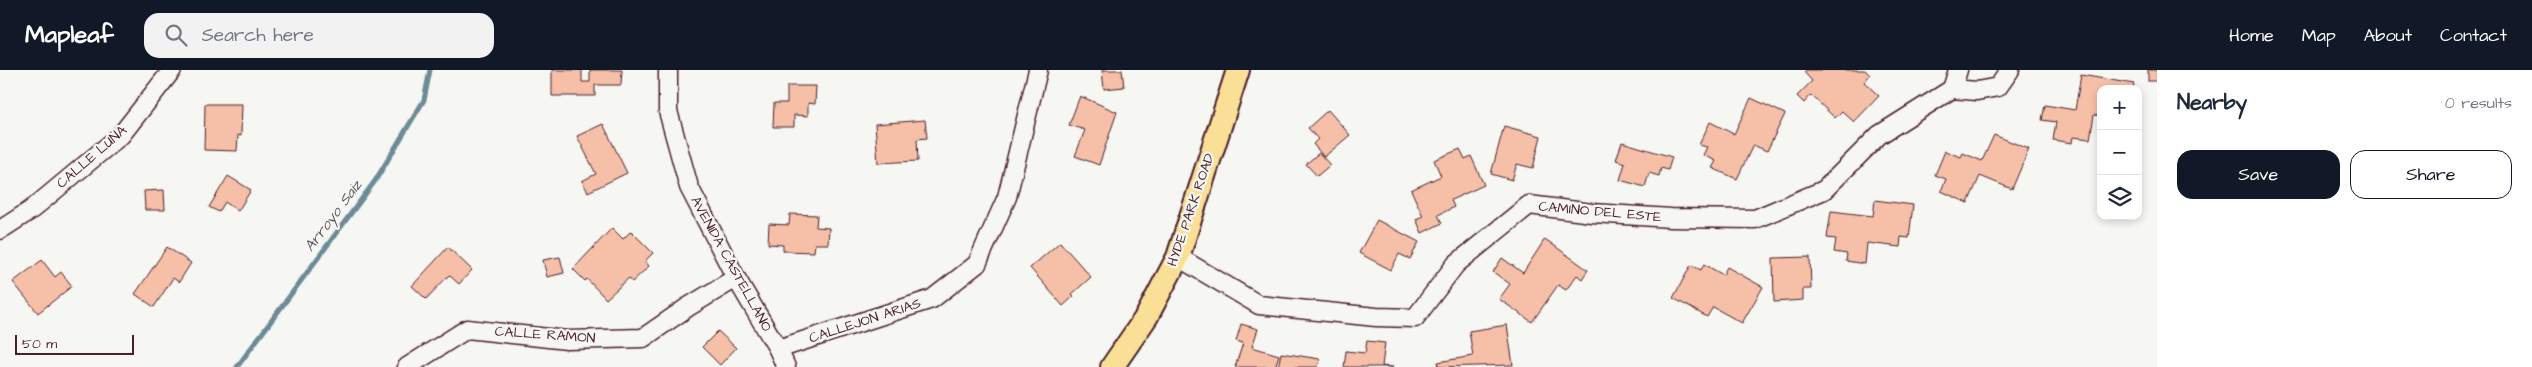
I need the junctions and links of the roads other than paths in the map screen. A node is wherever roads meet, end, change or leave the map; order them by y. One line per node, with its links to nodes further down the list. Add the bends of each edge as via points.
1 (172, 70): 8 (street, CALLE LUNA, via 121,135 31,210)
2 (668, 70): 10 (street, AVENIDA CASTELLANO, via 668,111 689,187)
3 (1038, 70): 11 (street, CALLEJON ARIAS, via 1007,197 977,264 932,300)
4 (1238, 70): 9 (main road, HYDE PARK ROAD)
5 (1958, 70): 7 (street)
6 (2010, 70): 7 (street, via 1998,87 1977,91)
7 (1952, 89): 9 (street, CAMINO DEL ESTE, via 1879,135 1824,190 1755,219 1632,216 1529,205 1456,264 1415,318 1259,305)
8 (0, 230)
9 (1178, 257): 14 (main road, HYDE PARK ROAD, via 1147,316)
10 (736, 278): 11 (street, AVENIDA CASTELLANO); 12 (street, CALLE RAMON, via 643,338 567,340 467,329)
11 (778, 349): 13 (street, AVENIDA CASTELLANO)
12 (408, 367)
13 (786, 367)
14 (1112, 367)

